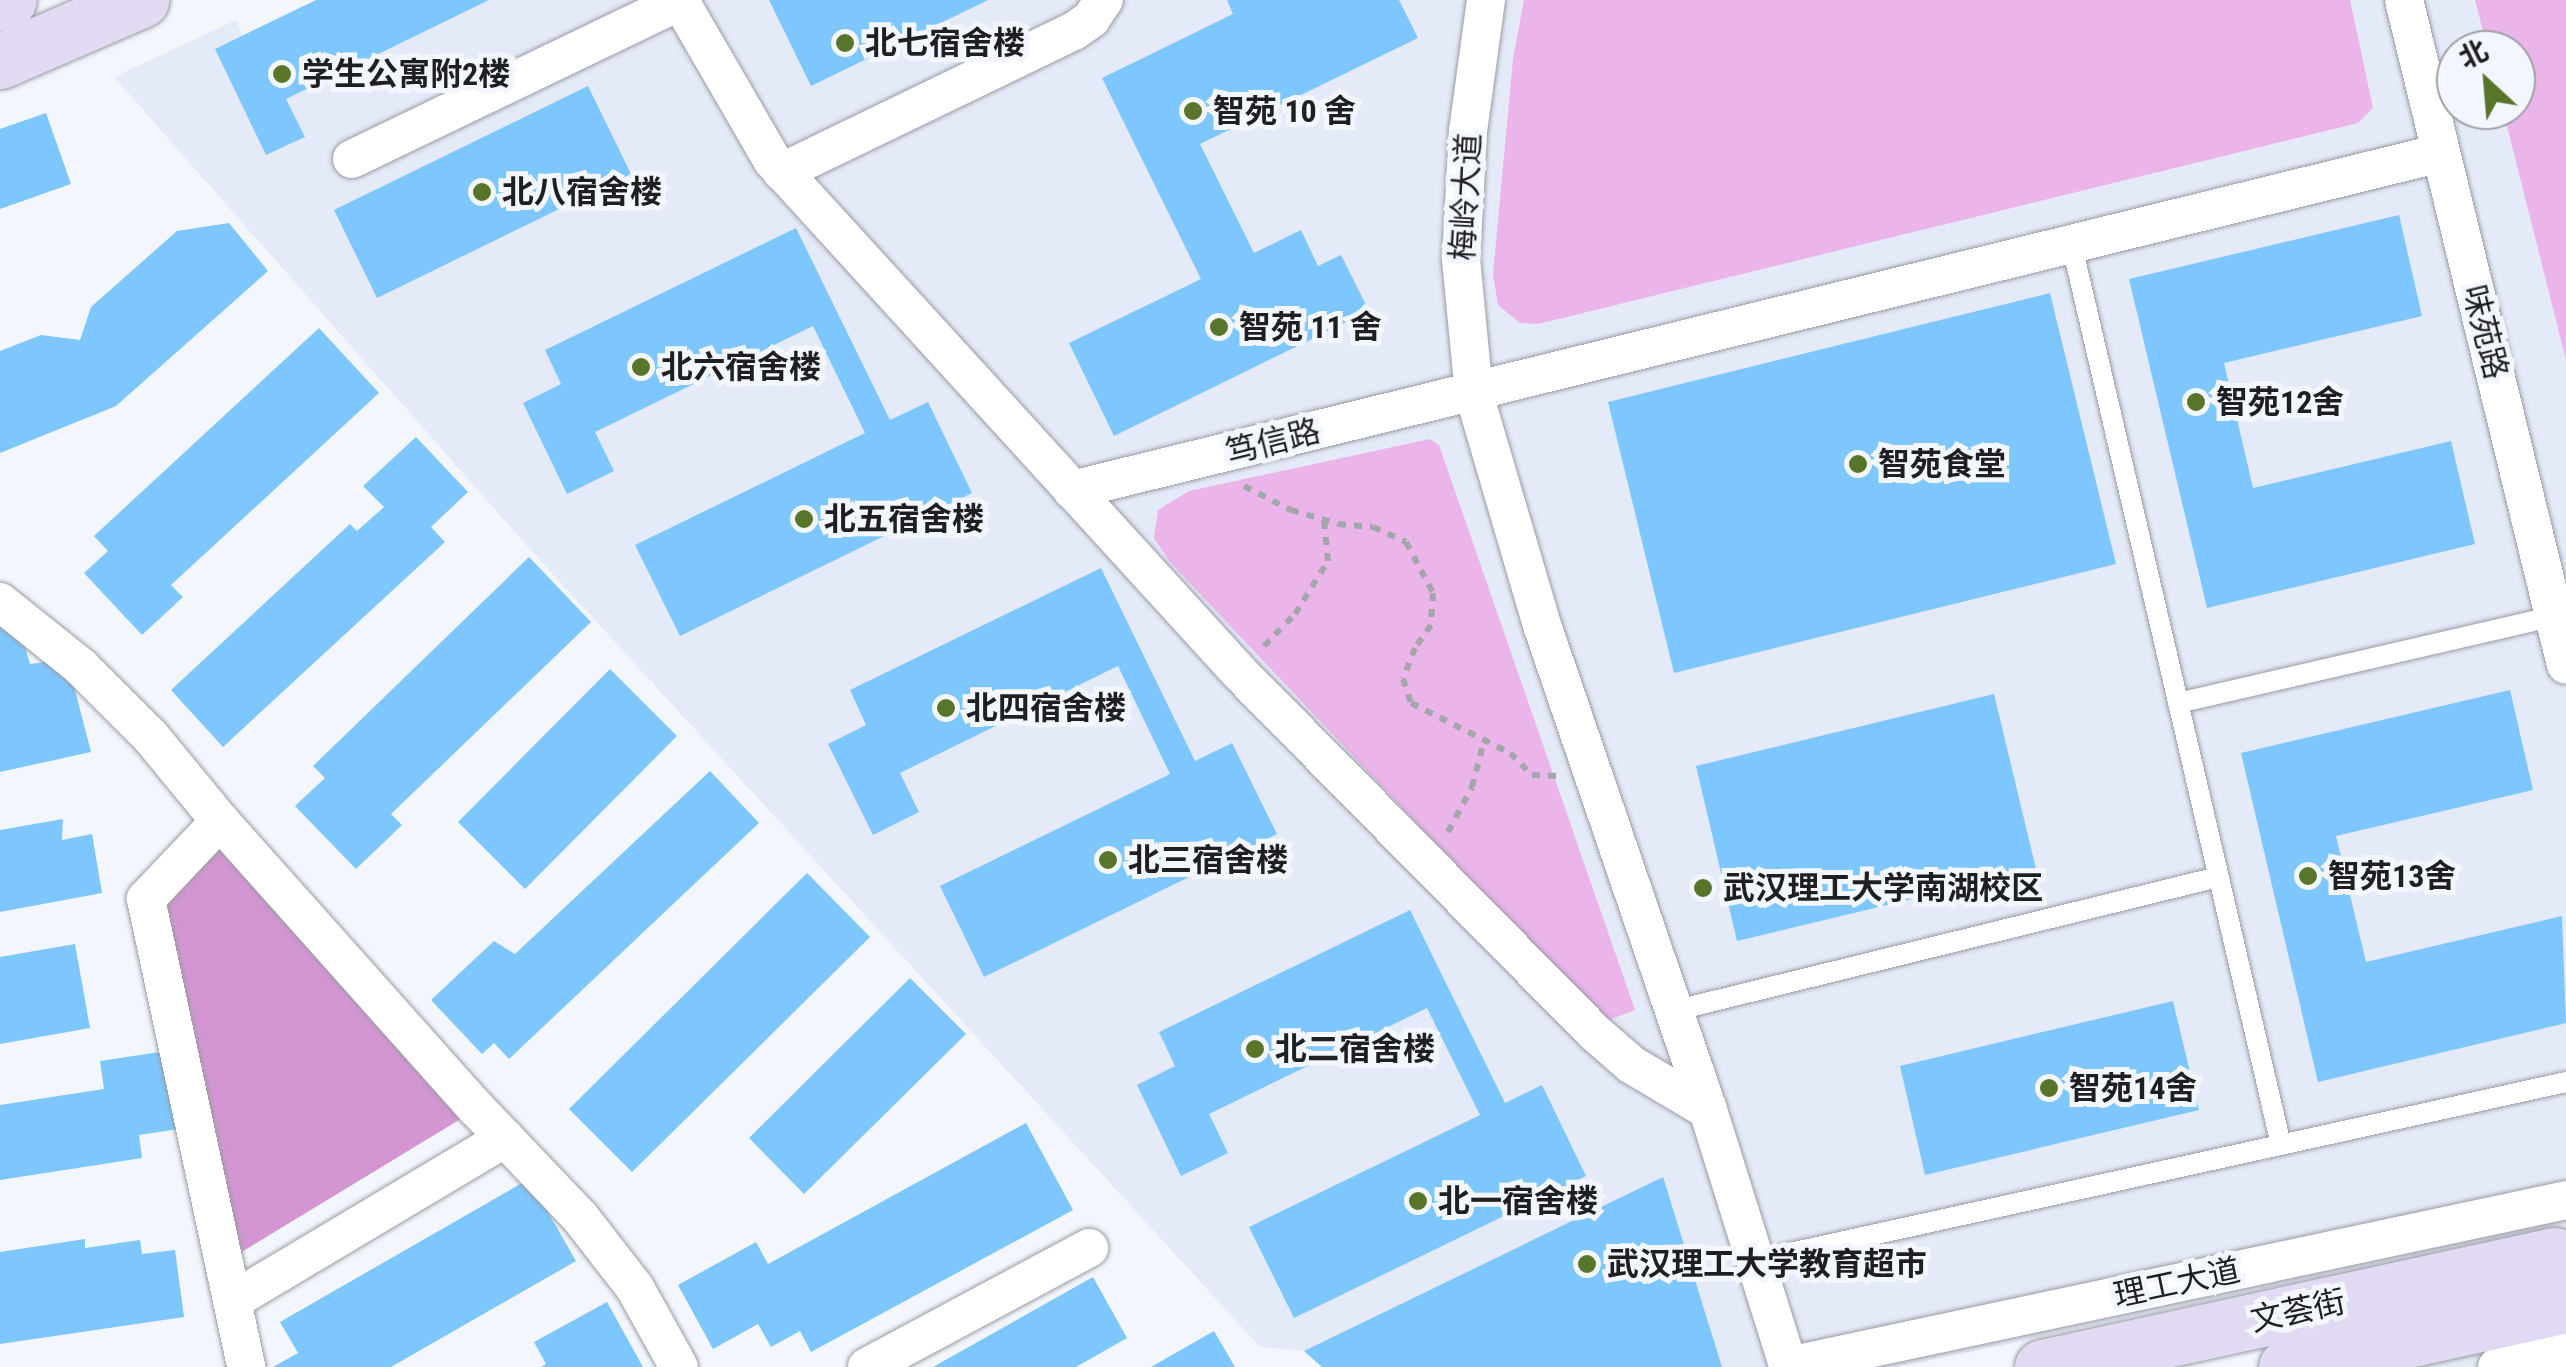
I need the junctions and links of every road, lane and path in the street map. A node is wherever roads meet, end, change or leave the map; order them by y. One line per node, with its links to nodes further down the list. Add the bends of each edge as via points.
1 (9, 0): 7 (main road)
2 (141, 0): 8 (main road)
3 (1104, 0): 11 (street, via 1074,31)
4 (1486, 0): 13 (street, 梅岭大道, via 1468,130 1461,259)
5 (2404, 0): 9 (street, 味苑路)
6 (681, 1): 10 (street); 11 (street)
7 (0, 4)
8 (0, 61)
9 (2441, 153): 12 (street, 笃信路); 18 (street, 味苑路)
10 (352, 159)
11 (782, 172): 15 (street)
12 (2072, 246): 13 (street, 笃信路); 21 (lane)
13 (1474, 394): 14 (street, 笃信路); 23 (street, 梅岭大道)
14 (1207, 458): 15 (street, 笃信路); 16 (path, via 1255,494)
15 (1072, 490): 20 (street)
16 (1324, 520): 20 (path, via 1328,561 1321,574 1295,614); 22 (path, via 1373,527 1406,542 1434,593 1431,625 1402,679 1412,703)
17 (0, 602): 24 (street, via 109,695)
18 (2554, 616): 19 (street, 味苑路); 21 (lane)
19 (2566, 665)
20 (1239, 672): 25 (street)
21 (2178, 703): 26 (lane)
22 (1484, 740): 23 (path, via 1532,775); 25 (path, via 1472,786)
23 (1592, 769): 27 (street, 梅岭大道)
24 (220, 821): 30 (street); 36 (street, via 146,899)
25 (1429, 866): 29 (street, via 1594,1032 1632,1065)
26 (2218, 877): 27 (lane); 31 (lane)
27 (1672, 1011): 29 (street, 梅岭大道)
28 (2566, 1082): 31 (lane)
29 (1708, 1110): 34 (street, 梅岭大道)
30 (505, 1138): 36 (street); 40 (street, via 614,1259)
31 (2280, 1145): 34 (lane)
32 (2566, 1200): 38 (street, 理工大道)
33 (1089, 1248): 41 (street)
34 (1754, 1262): 38 (street, 梅岭大道)
35 (2560, 1280): 42 (main road, 文荟街); 43 (main road, 文荟街)
36 (232, 1300): 39 (street)
37 (2566, 1352): 44 (street)
38 (1788, 1366)
39 (246, 1367)
40 (679, 1367)
41 (868, 1367)
42 (2042, 1367)
43 (2286, 1367)
44 (2497, 1367)

